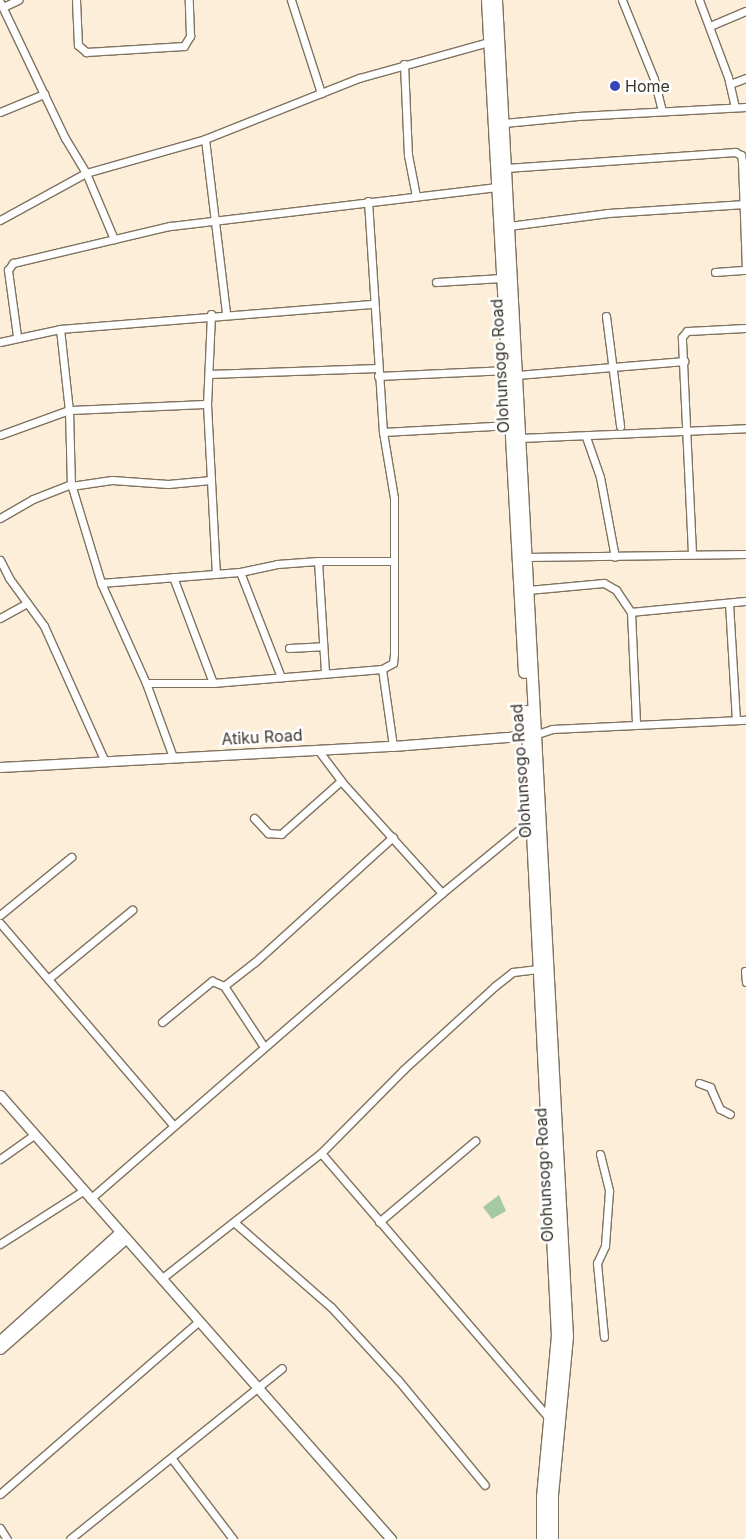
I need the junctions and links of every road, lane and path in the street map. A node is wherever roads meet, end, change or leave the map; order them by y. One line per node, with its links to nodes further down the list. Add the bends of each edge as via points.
1 (18, 0): 9 (street)
2 (76, 0): 3 (street, via 78,46 86,52 184,46 190,36)
3 (189, 0)
4 (291, 0): 16 (street)
5 (487, 0): 12 (main road, Olohunsogo Road)
6 (496, 0): 22 (main road, Olohunsogo Road)
7 (622, 0): 20 (street, via 654,79)
8 (699, 0): 11 (street)
9 (1, 5): 17 (street)
10 (746, 11): 11 (street)
11 (710, 26): 15 (street)
12 (489, 42): 13 (street); 26 (main road, Olohunsogo Road)
13 (404, 64): 16 (street); 27 (street, via 408,155)
14 (746, 78): 15 (street)
15 (730, 84): 18 (street)
16 (321, 93): 23 (street)
17 (44, 94): 21 (street); 25 (street)
18 (735, 107): 19 (street); 20 (street)
19 (746, 107)
20 (662, 111): 22 (street)
21 (0, 112)
22 (504, 124): 24 (main road, Olohunsogo Road)
23 (205, 140): 25 (street); 30 (street)
24 (506, 168): 29 (street, via 735,152 741,155); 32 (main road, Olohunsogo Road)
25 (86, 173): 31 (street); 33 (street)
26 (498, 187): 27 (street); 36 (main road, Olohunsogo Road)
27 (416, 196): 28 (street)
28 (368, 201): 30 (street); 38 (street)
29 (744, 204): 32 (street, via 608,213); 34 (street)
30 (217, 218): 33 (street); 39 (street)
31 (0, 220)
32 (508, 226): 49 (main road, Olohunsogo Road)
33 (114, 239): 44 (street, via 10,266 9,290)
34 (746, 270): 35 (street)
35 (715, 272)
36 (502, 278): 37 (street); 49 (main road, Olohunsogo Road)
37 (436, 282)
38 (374, 304): 39 (street); 48 (street)
39 (226, 313): 40 (street)
40 (211, 314): 43 (street); 50 (street)
41 (606, 316): 47 (street)
42 (746, 328): 46 (street, via 687,331 682,337)
43 (60, 329): 44 (street); 53 (street)
44 (17, 336): 45 (street)
45 (0, 342)
46 (684, 361): 47 (street); 57 (street)
47 (612, 367): 49 (street); 55 (street)
48 (378, 368): 50 (street); 51 (street)
49 (512, 373): 51 (street); 54 (main road, Olohunsogo Road); 61 (main road, Olohunsogo Road)
50 (209, 374): 52 (street)
51 (378, 376): 58 (street)
52 (207, 404): 53 (street); 62 (street)
53 (69, 410): 59 (street); 63 (street)
54 (511, 426): 58 (street); 92 (main road, Olohunsogo Road)
55 (620, 426)
56 (746, 428): 57 (street)
57 (689, 431): 60 (street); 65 (street)
58 (383, 432): 71 (street, via 394,498)
59 (0, 435)
60 (586, 437): 61 (street); 68 (street, via 600,476)
61 (520, 438): 67 (main road, Olohunsogo Road)
62 (211, 480): 63 (street, via 168,484 112,480); 73 (street)
63 (71, 485): 64 (street, via 33,499); 75 (street)
64 (0, 518)
65 (692, 554): 66 (street); 68 (street)
66 (746, 554)
67 (526, 557): 68 (street); 76 (main road, Olohunsogo Road)
68 (615, 557)
69 (0, 560): 79 (street)
70 (318, 561): 71 (street); 72 (street, via 277,564); 82 (street)
71 (394, 561): 84 (street, via 393,663)
72 (240, 572): 73 (street); 86 (street)
73 (216, 574): 74 (street)
74 (173, 577): 75 (street); 88 (street)
75 (101, 583): 87 (street)
76 (528, 590): 80 (street, via 604,583 616,590); 92 (main road, Olohunsogo Road)
77 (746, 601): 78 (street)
78 (729, 602): 80 (street); 89 (street)
79 (27, 603): 81 (street); 96 (street, via 44,626)
80 (631, 612): 91 (street)
81 (0, 618)
82 (323, 646): 83 (street); 85 (street)
83 (289, 648)
84 (382, 669): 85 (street); 93 (street)
85 (325, 673): 86 (street)
86 (282, 677): 88 (street)
87 (146, 683): 88 (street); 95 (street)
88 (213, 683)
89 (736, 720): 90 (street); 91 (street)
90 (746, 720)
91 (636, 723): 92 (street, via 552,729)
92 (530, 736): 93 (street, Atiku Road); 100 (main road, Olohunsogo Road); 129 (main road, Olohunsogo Road)
93 (393, 746): 94 (street, Atiku Road)
94 (318, 750): 95 (street, Atiku Road); 98 (street)
95 (173, 757): 96 (street, Atiku Road)
96 (106, 762): 97 (street, Atiku Road)
97 (0, 767)
98 (341, 781): 99 (street, via 281,834 268,833); 101 (street)
99 (254, 818)
100 (531, 820): 103 (street); 107 (main road, Olohunsogo Road)
101 (393, 837): 103 (street); 111 (street)
102 (71, 857): 105 (street)
103 (442, 893): 113 (street)
104 (132, 910): 109 (street)
105 (0, 916)
106 (0, 923): 109 (street)
107 (538, 969): 120 (street, via 512,972 495,986 403,1070); 129 (main road, Olohunsogo Road)
108 (745, 971): 110 (street)
109 (48, 979): 117 (street)
110 (746, 982)
111 (224, 986): 112 (street, via 212,981); 113 (street)
112 (162, 1022)
113 (264, 1047): 117 (street)
114 (699, 1083): 116 (street, via 710,1087 720,1108)
115 (0, 1095): 118 (street)
116 (730, 1114)
117 (173, 1124): 124 (street)
118 (34, 1134): 122 (street); 123 (street)
119 (475, 1141): 125 (street)
120 (321, 1153): 125 (street); 126 (street)
121 (600, 1154): 132 (street, via 609,1191 605,1246 597,1263)
122 (0, 1159)
123 (83, 1191): 124 (street); 128 (street)
124 (90, 1199): 127 (street)
125 (379, 1222): 137 (street)
126 (236, 1223): 130 (street); 139 (street, via 337,1314 398,1380)
127 (122, 1236): 130 (street); 133 (street); 134 (street)
128 (0, 1244)
129 (559, 1254): 137 (main road, Olohunsogo Road); 147 (main road, Olohunsogo Road, via 567,1336 552,1495)
130 (161, 1278): 131 (street)
131 (199, 1321): 136 (street); 140 (street)
132 (604, 1337)
133 (0, 1340)
134 (0, 1349)
135 (282, 1368): 136 (street)
136 (257, 1388): 138 (street); 145 (street)
137 (550, 1419): 146 (main road, Olohunsogo Road, via 542,1497)
138 (172, 1459): 143 (street); 144 (street)
139 (485, 1485)
140 (0, 1495)
141 (0, 1528): 142 (street)
142 (7, 1539)
143 (70, 1539)
144 (233, 1539)
145 (390, 1539)
146 (542, 1539)
147 (552, 1539)

